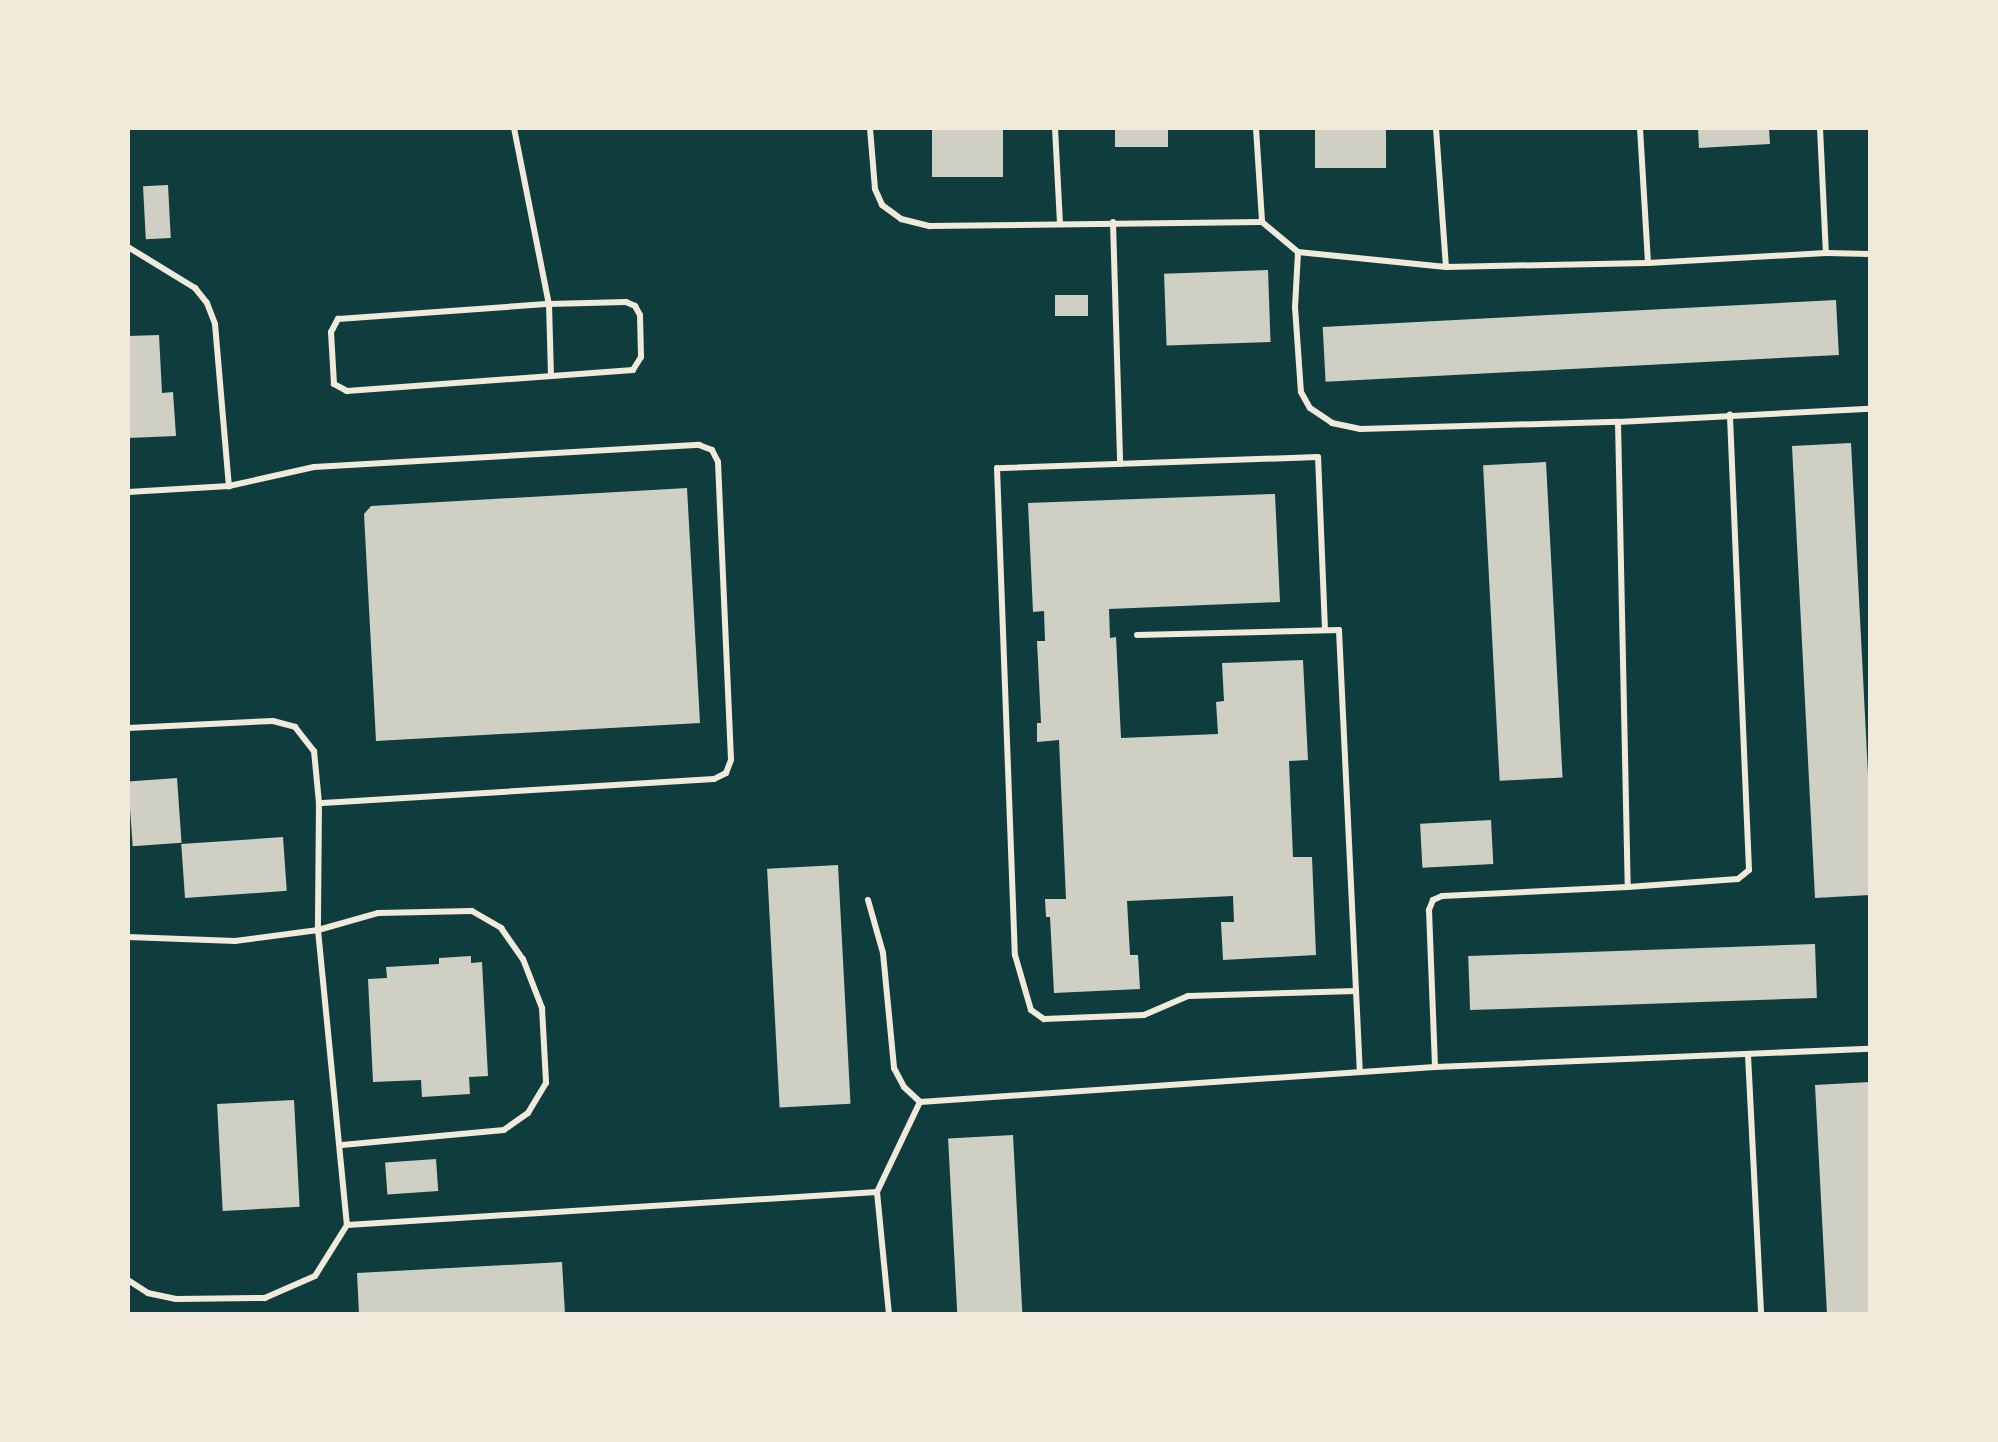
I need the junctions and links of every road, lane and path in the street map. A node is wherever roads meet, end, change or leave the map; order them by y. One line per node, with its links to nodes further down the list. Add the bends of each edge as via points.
1 (514, 128): 17 (lane)
2 (870, 128): 8 (lane, via 875,189 882,205 901,219 930,226)
3 (1055, 128): 8 (lane)
4 (1256, 128): 10 (lane)
5 (1436, 128): 16 (lane)
6 (1640, 128): 15 (lane)
7 (1820, 128): 13 (lane)
8 (1060, 222): 9 (lane)
9 (1113, 222): 10 (lane); 22 (lane)
10 (1262, 222): 12 (lane)
11 (128, 247): 23 (lane, via 195,288 207,303 215,324)
12 (1298, 252): 16 (lane); 21 (lane, via 1295,307 1301,392 1310,408 1332,423 1360,429)
13 (1826, 253): 14 (lane); 15 (lane)
14 (1870, 254)
15 (1648, 263): 16 (lane)
16 (1446, 267)
17 (549, 304): 18 (lane); 18 (lane, via 631,303 640,315 641,343 640,363 633,370); 18 (lane, via 343,318 331,332 333,379 342,391)
18 (551, 374)
19 (1870, 409): 20 (lane)
20 (1730, 414): 21 (lane); 29 (lane, via 1749,870 1738,879)
21 (1618, 422): 29 (lane)
22 (1120, 464): 25 (lane, via 1318,457); 33 (lane, via 997,468 1015,955 1031,1010 1044,1019 1144,1015 1188,996)
23 (229, 486): 24 (lane); 28 (lane, via 314,467 699,445 716,455 731,760 726,773 714,779)
24 (128, 492)
25 (1325, 630): 26 (lane); 33 (lane, via 1339,630)
26 (1137, 635)
27 (128, 728): 28 (lane, via 273,721 295,727 314,751)
28 (319, 803): 31 (lane)
29 (1628, 887): 36 (lane, via 1433,900 1429,910)
30 (868, 900): 38 (lane, via 883,953 894,1068)
31 (318, 930): 32 (lane, via 235,941); 39 (lane); 39 (lane, via 378,913 472,911 501,928 523,959 542,1008 546,1083 528,1113 504,1130)
32 (128, 937)
33 (1356, 991): 37 (lane)
34 (1870, 1049): 35 (lane)
35 (1748, 1055): 36 (lane); 44 (lane)
36 (1435, 1067): 37 (lane)
37 (1360, 1072): 38 (lane)
38 (920, 1102): 40 (lane)
39 (342, 1145): 41 (lane)
40 (877, 1192): 41 (lane); 43 (lane)
41 (347, 1225): 42 (lane, via 315,1276 265,1298 176,1299 148,1293)
42 (128, 1280)
43 (889, 1314)
44 (1761, 1314)

